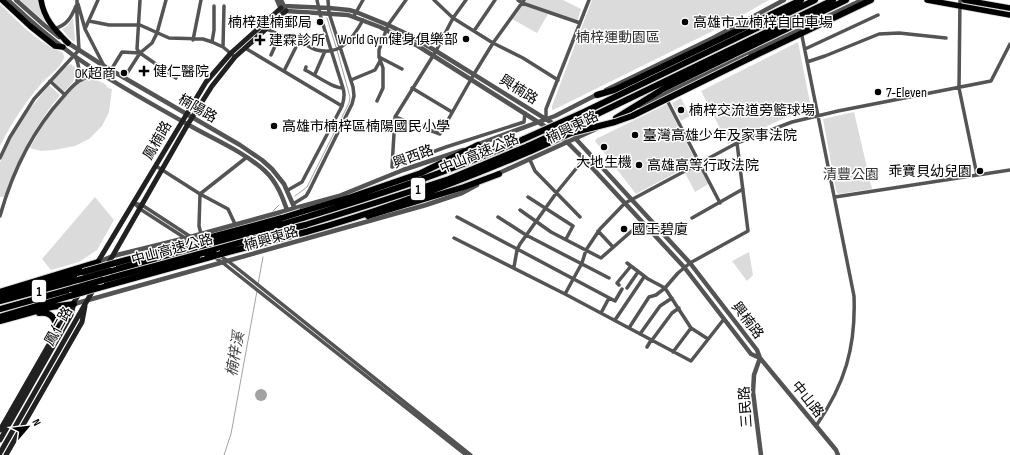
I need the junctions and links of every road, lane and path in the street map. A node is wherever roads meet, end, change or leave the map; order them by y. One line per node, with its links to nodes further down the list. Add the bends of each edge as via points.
1 (2, 0): 66 (main road, via 55,46)
2 (8, 0): 66 (street, 楠陽路, via 42,30)
3 (16, 0): 53 (street)
4 (41, 0): 53 (main road)
5 (77, 0): 53 (street, via 69,21); 55 (street); 71 (street)
6 (98, 0): 46 (street)
7 (140, 0): 50 (street)
8 (166, 0): 57 (street)
9 (201, 0): 61 (street)
10 (277, 0): 37 (street)
11 (281, 0): 37 (street)
12 (317, 0): 38 (street)
13 (328, 0): 40 (street)
14 (363, 0): 41 (street)
15 (406, 0): 52 (street)
16 (434, 0): 45 (street)
17 (466, 0): 45 (street)
18 (495, 0): 56 (street)
19 (518, 0): 30 (street)
20 (589, 0): 49 (street)
21 (776, 0): 35 (street)
22 (784, 0): 35 (street, 興西路)
23 (815, 0): 31 (highway, 中山高速公路 / 1)
24 (833, 0): 44 (highway, 中山高速公路 / 1)
25 (846, 0): 44 (highway)
26 (862, 0): 112 (street, 楠興東路)
27 (871, 0): 121 (highway, bridge, via 623,119)
28 (927, 0): 32 (main road)
29 (964, 0): 36 (main road)
30 (523, 1): 49 (street); 64 (street)
31 (801, 2): 39 (highway, 中山高速公路 / 1)
32 (959, 3): 43 (main road); 100 (street)
33 (214, 6): 63 (street)
34 (224, 6): 67 (street)
35 (770, 7): 102 (street, 興西路)
36 (1010, 8)
37 (283, 10): 38 (street); 51 (main road, 鳳楠路); 54 (main road, 鳳楠路)
38 (320, 10): 40 (street); 73 (street)
39 (787, 10): 102 (highway, via 614,90); 149 (highway, 中山高速公路 / 1, bridge, via 584,112 489,155 350,204)
40 (329, 11): 41 (street); 68 (street)
41 (355, 14): 47 (street, 興楠路); 52 (street, 興楠路)
42 (878, 15): 70 (street)
43 (1010, 15)
44 (807, 16): 48 (highway, 中山高速公路 / 1)
45 (453, 18): 56 (street); 74 (street)
46 (89, 20): 50 (street, via 109,25); 55 (street)
47 (363, 20): 52 (street, 興楠路); 68 (street, via 352,39)
48 (794, 22): 112 (highway, via 663,89); 121 (highway, 中山高速公路 / 1, bridge)
49 (580, 23): 95 (street)
50 (140, 25): 57 (street); 76 (street, via 137,49)
51 (262, 25): 54 (street); 75 (main road, 鳳楠路)
52 (387, 28): 74 (street, 興楠路, via 412,36); 79 (street, 興楠路); 81 (street, via 379,50)
53 (52, 29): 66 (main road)
54 (266, 29): 58 (street); 69 (main road, 鳳楠路)
55 (85, 30): 83 (street)
56 (474, 31): 64 (street)
57 (157, 33): 61 (street, via 169,38); 76 (street, via 150,46)
58 (280, 35): 62 (street); 77 (street)
59 (802, 36): 70 (street)
60 (946, 38): 82 (street, via 899,33 880,34)
61 (193, 40): 63 (street, via 203,39)
62 (299, 41): 72 (street); 87 (street)
63 (212, 42): 67 (street)
64 (493, 43): 89 (street); 95 (street, via 524,58)
65 (1010, 44): 100 (street, via 991,81)
66 (66, 45): 71 (street, 楠陽路); 78 (street, 楠陽路)
67 (223, 47): 75 (street)
68 (340, 47): 73 (street); 94 (street)
69 (245, 48): 80 (main road, 鳳楠路); 87 (street)
70 (805, 49): 82 (street)
71 (79, 50): 78 (street); 83 (street, 楠陽路)
72 (325, 51): 73 (street); 88 (street)
73 (332, 51): 98 (street)
74 (436, 51): 79 (street); 89 (street, 興楠路)
75 (231, 52): 80 (street); 108 (main road, 鳳楠路, via 206,82)
76 (140, 53): 86 (street, via 122,52); 91 (street); 92 (street)
77 (271, 55)
78 (74, 56): 90 (street, 楠陽路); 96 (street); 97 (street, via 79,73)
79 (432, 56): 93 (street, 興楠路); 99 (street)
80 (235, 57): 110 (main road, 鳳楠路)
81 (380, 59): 85 (street); 94 (street, via 375,70); 103 (street, via 383,68 382,88)
82 (807, 62): 109 (street)
83 (104, 66): 86 (street, 楠陽路)
84 (306, 67): 88 (street, via 305,70)
85 (402, 69)
86 (111, 70): 91 (street, 楠陽路)
87 (284, 71): 105 (street)
88 (315, 74): 98 (street, via 337,88)
89 (474, 74): 93 (street); 113 (street, 興楠路)
90 (105, 76): 97 (street, via 90,76); 114 (street, 楠陽路)
91 (124, 78): 108 (street, 楠陽路)
92 (176, 78)
93 (470, 79): 106 (street); 107 (street, 興楠路)
94 (351, 80): 144 (street, via 354,96 352,104 309,191)
95 (558, 80): 113 (street, via 546,109)
96 (50, 81): 101 (street); 123 (street, via 34,99)
97 (77, 82): 101 (street)
98 (343, 88): 105 (street)
99 (412, 88): 106 (street); 111 (street)
100 (959, 88): 109 (street); 131 (street)
101 (65, 95): 138 (street, via 44,120 29,145)
102 (597, 95): 113 (street, 興西路)
103 (377, 101)
104 (668, 102): 126 (street)
105 (342, 106): 133 (street, via 302,182)
106 (452, 112): 111 (street, via 440,134)
107 (525, 113): 111 (street, via 524,122 392,167); 115 (street, 興楠路)
108 (186, 114): 110 (street, 楠陽路); 114 (main road, 鳳楠路)
109 (818, 115): 119 (street); 137 (street)
110 (192, 117): 116 (main road, 鳳楠路); 133 (street, 楠陽路, via 262,160)
111 (395, 117)
112 (616, 118): 117 (street, 楠興東路)
113 (546, 119): 115 (street, 興西路); 117 (street, 興楠路)
114 (182, 121): 116 (street, 楠陽路); 127 (main road, 鳳楠路)
115 (538, 122): 118 (street, 興楠路); 120 (street, 興西路)
116 (188, 124): 122 (street, 楠陽路); 129 (main road, 鳳楠路)
117 (576, 139): 118 (street, 楠興東路); 140 (street, 興楠路)
118 (568, 143): 124 (street, 興楠路); 125 (street, 楠興東路)
119 (737, 143): 126 (street); 132 (street)
120 (478, 145): 144 (street, 興西路, via 403,170 339,196); 149 (highway, via 421,173)
121 (529, 148): 158 (highway, via 459,181); 161 (highway, 中山高速公路 / 1, bridge)
122 (247, 157): 135 (street); 147 (street, 楠陽路, via 271,177)
123 (0, 158)
124 (584, 159): 134 (street); 142 (street, 興楠路)
125 (530, 160): 130 (street, 楠興東路); 134 (street, via 535,171)
126 (700, 163): 140 (street); 143 (street)
127 (156, 166): 129 (street); 141 (main road, 鳳楠路)
128 (1010, 170): 131 (street)
129 (162, 171): 135 (street); 145 (main road, 鳳楠路)
130 (499, 174): 158 (highway, via 378,214); 167 (street, 楠興東路, via 462,193)
131 (977, 176): 137 (street)
132 (743, 189): 143 (street); 177 (street, via 748,231)
133 (288, 190): 144 (street, 楠陽路)
134 (557, 192): 146 (street); 153 (street)
135 (200, 194): 159 (street, via 228,209); 165 (street, via 199,226)
136 (528, 197): 146 (street)
137 (835, 197): 214 (street, via 854,296 854,333 844,373 830,404)
138 (5, 198): 139 (street); 150 (street)
139 (0, 199)
140 (631, 200): 142 (street); 177 (street, 興楠路)
141 (133, 203): 145 (street); 174 (main road, 鳳楠路)
142 (625, 203): 157 (street, 興楠路); 160 (street)
143 (720, 203): 155 (street)
144 (294, 206): 147 (street, 興西路); 167 (street, 楠陽路)
145 (141, 207): 163 (street); 168 (street); 173 (main road, 鳳楠路)
146 (546, 208): 156 (street); 166 (street, via 573,226)
147 (287, 210): 154 (street, 興西路); 169 (street, 楠陽路)
148 (520, 210): 156 (street)
149 (302, 215): 154 (highway, 中山高速公路 / 1, bridge)
150 (0, 216)
151 (457, 217): 171 (street)
152 (498, 217): 162 (street)
153 (580, 217)
154 (282, 218): 159 (street, 興西路, via 269,215); 165 (highway, 中山高速公路 / 1)
155 (692, 218)
156 (536, 222): 162 (street); 166 (street)
157 (642, 222): 170 (street); 179 (street, 興楠路)
158 (339, 223): 161 (highway, bridge, via 306,232)
159 (234, 224): 165 (street, 興西路)
160 (598, 231): 170 (street); 172 (street)
161 (286, 233): 198 (highway, 中山高速公路 / 1, bridge, via 214,250); 200 (highway, bridge)
162 (526, 235): 171 (street); 176 (street)
163 (190, 237): 165 (street, 興西路); 168 (street, 興西路); 175 (street)
164 (454, 238): 178 (street)
165 (204, 239): 168 (highway, bridge); 195 (highway, 中山高速公路 / 1, bridge, via 193,248)
166 (566, 239): 172 (street)
167 (303, 240): 169 (street, 楠興東路)
168 (185, 241): 173 (street, 興西路); 175 (street); 191 (highway, bridge)
169 (297, 242): 175 (street, 楠興東路)
170 (613, 247): 172 (street, via 601,258)
171 (517, 250): 178 (street); 182 (street)
172 (586, 250): 176 (street)
173 (113, 256): 174 (street, 興西路); 194 (main road, 鳳楠路)
174 (98, 262): 188 (highway); 196 (main road, 鳳楠路)
175 (226, 262): 190 (street); 194 (street, 楠興東路)
176 (582, 263): 182 (street); 183 (street)
177 (690, 263): 179 (street); 213 (street, 興楠路, via 757,350)
178 (514, 267): 189 (street)
179 (684, 267): 186 (street); 202 (street, 興楠路)
180 (638, 272): 181 (street); 184 (street, via 629,264 616,283); 185 (street)
181 (644, 276): 186 (street); 203 (street)
182 (573, 278): 189 (street); 192 (street)
183 (608, 278)
184 (619, 285)
185 (627, 288)
186 (665, 288): 193 (street); 205 (street, via 656,295 649,296)
187 (622, 289): 192 (street, via 615,301)
188 (0, 292)
189 (565, 294): 199 (street)
190 (267, 295): 220 (street); 221 (street)
191 (0, 296)
192 (609, 298): 199 (street)
193 (672, 298): 197 (street); 208 (street, via 660,306)
194 (86, 300): 196 (street, 楠興東路); 217 (main road, 鳳仁路); 219 (main road, 鳳仁路, via 82,322)
195 (0, 301)
196 (74, 304): 201 (highway, via 51,307); 207 (main road, 鳳仁路); 216 (main road, 鳳仁路, via 71,315)
197 (679, 308): 206 (street); 210 (street, via 672,313)
198 (0, 309)
199 (601, 313): 203 (street)
200 (0, 317)
201 (8, 319): 204 (highway); 207 (highway, via 44,313 56,320)
202 (724, 319): 209 (street); 213 (street, 興楠路, via 751,354)
203 (615, 320): 205 (street)
204 (0, 321)
205 (629, 328): 208 (street)
206 (691, 328): 209 (street); 212 (street)
207 (57, 330): 215 (main road, 鳳仁路)
208 (640, 334): 210 (street)
209 (708, 338): 212 (street, via 691,361)
210 (652, 340): 211 (street); 212 (street)
211 (647, 347)
212 (673, 352)
213 (760, 358): 214 (street, 中山路); 222 (street, 三民路, via 752,392)
214 (816, 426): 218 (street, 中山路)
215 (0, 430)
216 (0, 440)
217 (0, 453)
218 (838, 453)
219 (6, 455)
220 (466, 455)
221 (471, 455)
222 (761, 455)

